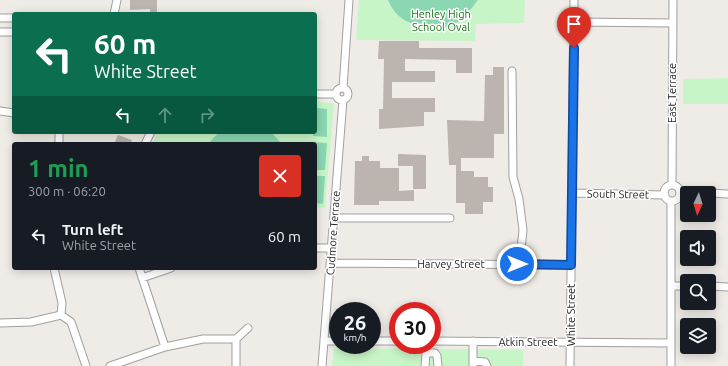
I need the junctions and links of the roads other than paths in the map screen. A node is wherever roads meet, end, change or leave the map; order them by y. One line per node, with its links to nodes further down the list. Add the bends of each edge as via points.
1 (117, 0): 5 (street)
2 (349, 0): 13 (street)
3 (574, 0): 8 (street, White Street)
4 (673, 0): 9 (street, East Terrace)
5 (114, 12)
6 (0, 18): 7 (street)
7 (12, 18)
8 (573, 22): 9 (street); 21 (street, White Street)
9 (673, 23): 19 (street, East Terrace)
10 (0, 32): 11 (street)
11 (12, 32)
12 (512, 71): 32 (street, via 513,177 519,198 523,230)
13 (343, 88): 15 (street); 16 (street, via 348,94)
14 (317, 94): 15 (street)
15 (336, 94): 16 (street)
16 (343, 100): 27 (street, Cudmore Terrace)
17 (0, 111): 18 (street)
18 (12, 113)
19 (672, 185): 20 (street); 23 (street, via 665,189)
20 (680, 189)
21 (572, 193): 23 (street, South Street); 33 (street, White Street)
22 (716, 193): 24 (street)
23 (665, 194): 26 (street)
24 (728, 194)
25 (680, 197): 26 (street)
26 (671, 201): 38 (street)
27 (334, 218): 28 (street); 30 (street, Cudmore Terrace)
28 (450, 218)
29 (317, 248): 30 (street)
30 (332, 248): 31 (street, Cudmore Terrace)
31 (331, 263): 32 (street, Harvey Street); 46 (street, Cudmore Terrace)
32 (517, 264): 33 (street, Harvey Street)
33 (571, 265): 50 (street, White Street)
34 (54, 270): 42 (street, via 62,303)
35 (139, 270): 37 (street)
36 (165, 270): 37 (street)
37 (142, 278): 52 (street)
38 (672, 286): 39 (street); 51 (street)
39 (680, 286)
40 (716, 286): 41 (street)
41 (728, 286)
42 (61, 315): 43 (street, via 31,322); 54 (street, via 71,322)
43 (0, 323)
44 (248, 328): 45 (street)
45 (236, 339): 52 (street, via 203,339); 56 (street)
46 (325, 341): 47 (street); 57 (street, Cudmore Terrace)
47 (329, 341)
48 (441, 341): 49 (street, Atkin Street)
49 (473, 341): 50 (street, Atkin Street); 53 (street)
50 (571, 342): 51 (street, Atkin Street); 61 (street, White Street)
51 (671, 343): 62 (street)
52 (165, 347): 55 (street)
53 (473, 364): 60 (street, via 484,362)
54 (86, 366)
55 (110, 366)
56 (236, 366)
57 (322, 366)
58 (425, 366): 59 (street, via 426,354 431,353 437,356)
59 (438, 366)
60 (487, 366)
61 (570, 366)
62 (671, 366)

